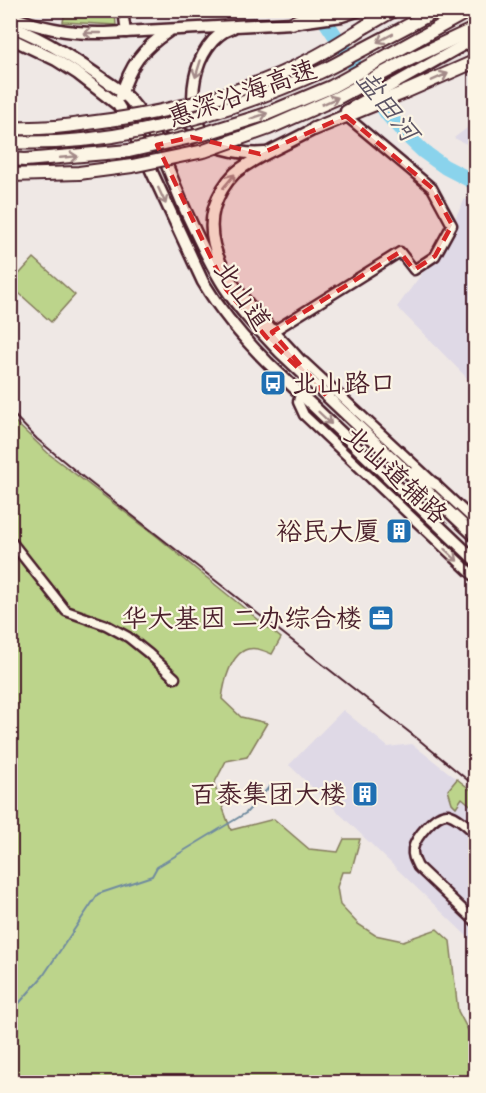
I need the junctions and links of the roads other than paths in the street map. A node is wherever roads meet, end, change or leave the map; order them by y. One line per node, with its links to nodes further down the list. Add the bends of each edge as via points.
1 (123, 10): 14 (street)
2 (323, 10): 8 (highway)
3 (360, 10): 8 (main road)
4 (394, 10): 23 (highway, bridge, via 308,61 251,86 190,105 74,125)
5 (437, 10): 25 (highway, 惠深沿海高速, one-way to 25, bridge, via 321,72 194,119 76,140)
6 (470, 10): 28 (highway, 惠深沿海高速, one-way to 6, bridge, via 129,151 264,115 331,87)
7 (10, 16): 11 (main road)
8 (292, 23): 10 (main road)
9 (10, 25): 11 (main road); 19 (main road, 北山道, via 60,50)
10 (235, 26): 13 (main road); 26 (main road, one-way to 26, via 218,35 199,62 195,76 197,120)
11 (39, 27): 14 (main road, one-way to 11, via 84,34)
12 (476, 28): 29 (highway, one-way to 12, bridge, via 79,173 204,151 337,99)
13 (171, 30): 14 (main road); 19 (main road, via 147,48)
14 (126, 33)
15 (10, 38): 20 (main road, 北山道, via 56,60)
16 (476, 38): 18 (main road)
17 (476, 61): 18 (highway, one-way to 17)
18 (398, 91): 21 (main road); 21 (highway, via 366,108)
19 (122, 92): 20 (main road); 22 (main road, 北山道)
20 (118, 105): 22 (main road); 32 (main road, 北山道, one-way to 32, via 211,294 238,332)
21 (346, 113): 24 (highway); 30 (street, via 432,188 452,225 435,256 414,270 400,252)
22 (144, 119): 26 (main road); 33 (main road, 北山道, via 219,279 242,311)
23 (10, 128)
24 (314, 129): 27 (main road)
25 (10, 142)
26 (213, 146): 27 (main road)
27 (268, 153): 30 (main road, one-way to 27, via 228,275 211,228 224,186 237,171)
28 (10, 159)
29 (10, 175)
30 (272, 332): 31 (main road)
31 (295, 353): 33 (main road); 35 (street, 北山道辅路)
32 (300, 394): 39 (main road, 北山道, one-way to 39); 40 (street, 北山道辅路, one-way to 40, via 298,402 304,415)
33 (329, 398): 34 (main road, 北山道)
34 (402, 468): 35 (main road); 37 (main road, 北山道)
35 (435, 484): 36 (street, 北山道辅路)
36 (476, 522)
37 (476, 537)
38 (10, 540): 41 (street, via 66,611 128,637)
39 (476, 561)
40 (476, 578)
41 (176, 678)
42 (476, 834): 43 (street, via 456,818 441,814 413,848 418,867)
43 (476, 922)

